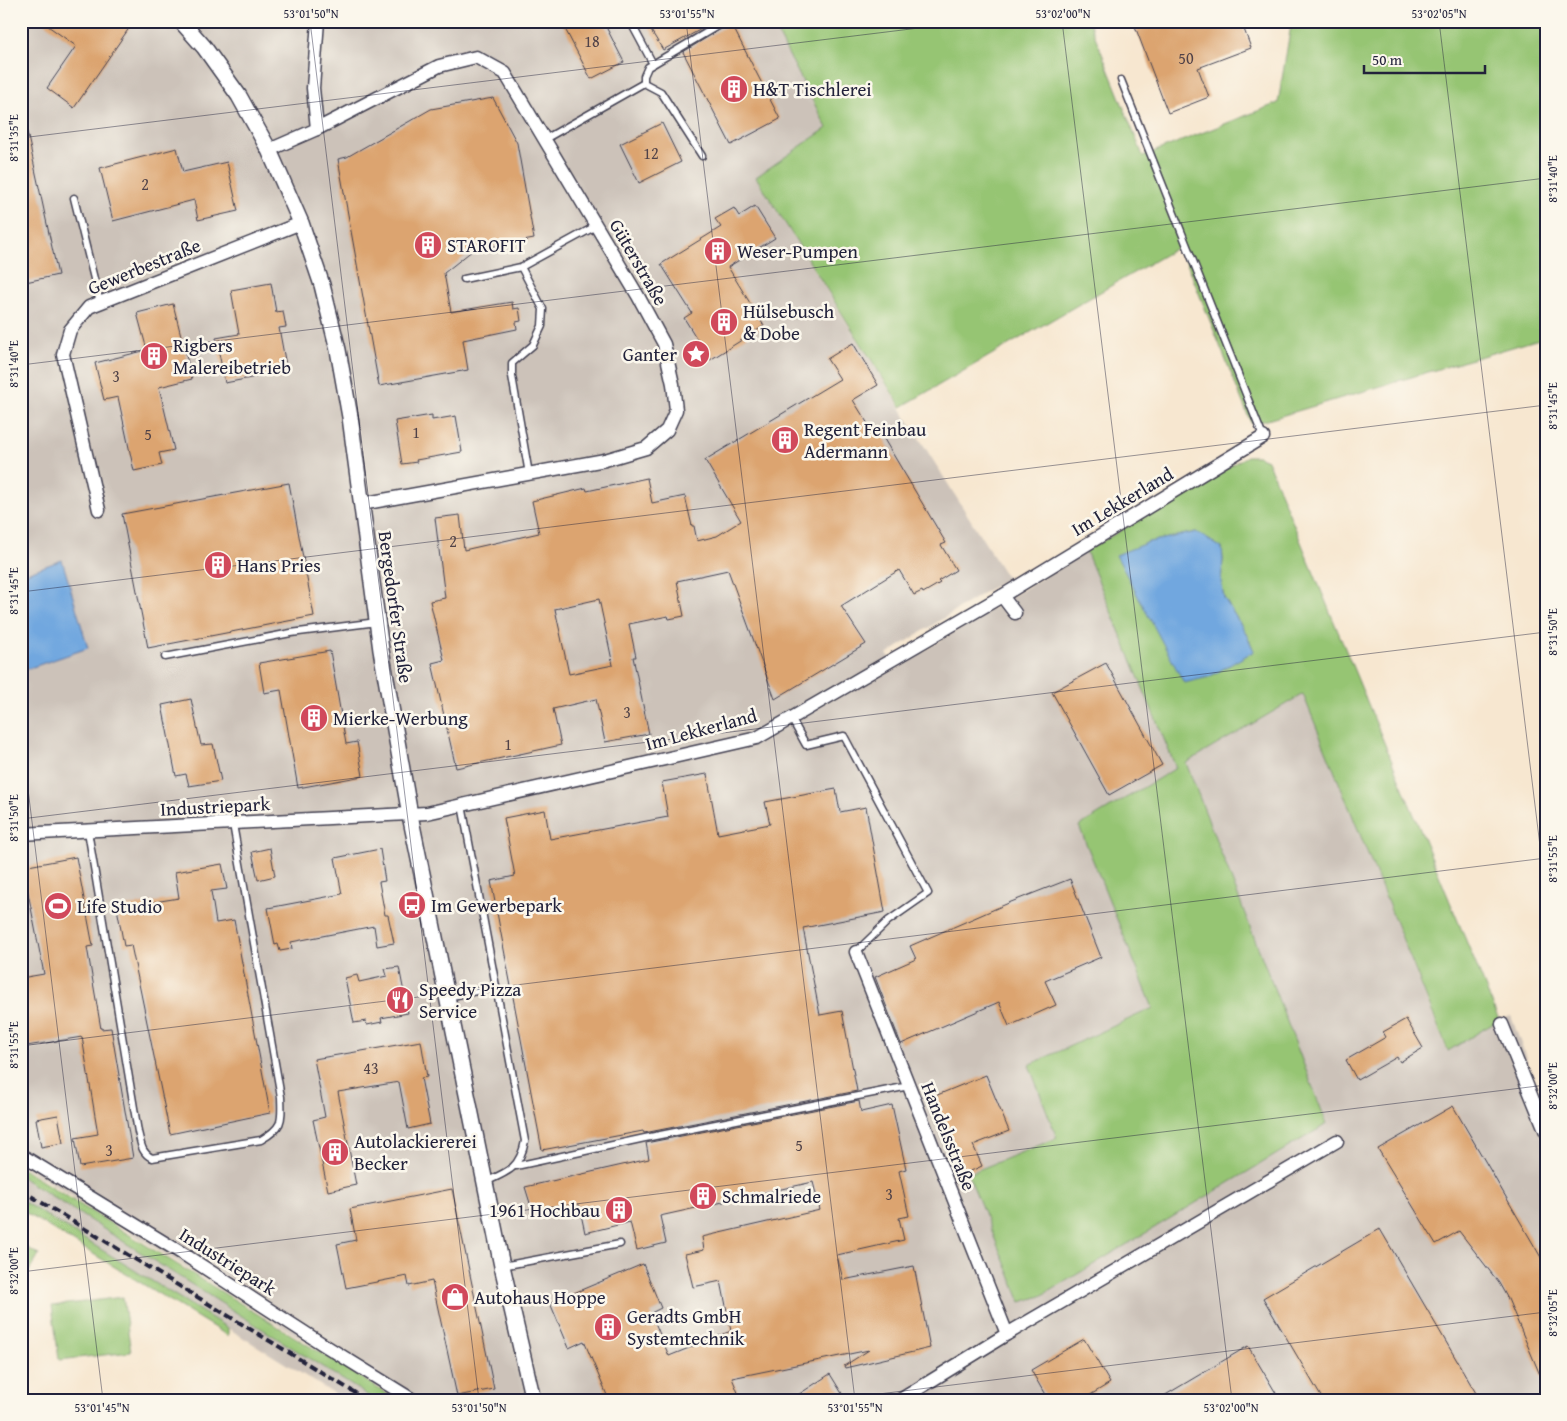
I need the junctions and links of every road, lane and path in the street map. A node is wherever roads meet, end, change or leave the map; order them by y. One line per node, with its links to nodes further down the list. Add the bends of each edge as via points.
1 (181, 21): 10 (street, Bergedorfer Straße, via 239,96)
2 (318, 21): 8 (street, via 313,88)
3 (630, 21): 5 (lane)
4 (726, 21): 5 (lane)
5 (653, 64): 7 (lane, via 648,67)
6 (1121, 80): 18 (lane)
7 (644, 84): 9 (lane); 11 (lane, via 661,92)
8 (317, 129): 9 (street, Güterstraße, via 439,66 476,57 505,73); 10 (street, Güterstraße)
9 (545, 139): 14 (street, Güterstraße)
10 (269, 150): 13 (street, Bergedorfer Straße)
11 (702, 156)
12 (74, 198): 17 (lane)
13 (300, 223): 17 (street, Gewerbestraße); 20 (street, Bergedorfer Straße, via 322,285 338,350)
14 (596, 226): 15 (lane); 19 (street, Güterstraße, via 664,344 674,384 676,410 667,430 646,448 605,460)
15 (521, 267): 16 (lane); 19 (lane, via 543,309 542,326 533,345 512,362)
16 (464, 279)
17 (100, 303): 21 (street, Gewerbestraße, via 89,307 70,330 63,354)
18 (1263, 437): 22 (street, Im Lekkerland)
19 (529, 474): 20 (street, Güterstraße)
20 (361, 504): 24 (street, Bergedorfer Straße)
21 (98, 510)
22 (1002, 596): 23 (street); 26 (street, Im Lekkerland)
23 (1015, 613)
24 (377, 622): 25 (lane, via 291,633); 28 (street, Bergedorfer Straße)
25 (165, 658)
26 (792, 718): 27 (street, Im Lekkerland, via 757,738); 32 (lane, via 806,745 844,736 928,893 888,921)
27 (462, 805): 28 (street, Im Lekkerland); 33 (lane)
28 (410, 815): 29 (street, Industriepark); 34 (street, Bergedorfer Straße)
29 (233, 824): 30 (street, Industriepark); 30 (lane, via 282,1114 279,1126 261,1140 152,1158 142,1150 138,1132)
30 (88, 831): 31 (street, Industriepark)
31 (21, 834)
32 (856, 952): 36 (street, Handelsstraße)
33 (496, 987): 34 (lane); 40 (lane, via 525,1141 523,1154)
34 (447, 997): 41 (street, Bergedorfer Straße)
35 (1502, 1024): 37 (street)
36 (909, 1086): 40 (lane); 44 (street, Handelsstraße)
37 (1546, 1132)
38 (1336, 1141): 44 (street)
39 (21, 1155): 45 (street, Industriepark)
40 (516, 1166): 41 (lane)
41 (485, 1182): 43 (street, Bergedorfer Straße)
42 (620, 1244): 43 (lane)
43 (502, 1266): 46 (street, Bergedorfer Straße)
44 (1007, 1334): 47 (street)
45 (413, 1400)
46 (533, 1400)
47 (900, 1400)

